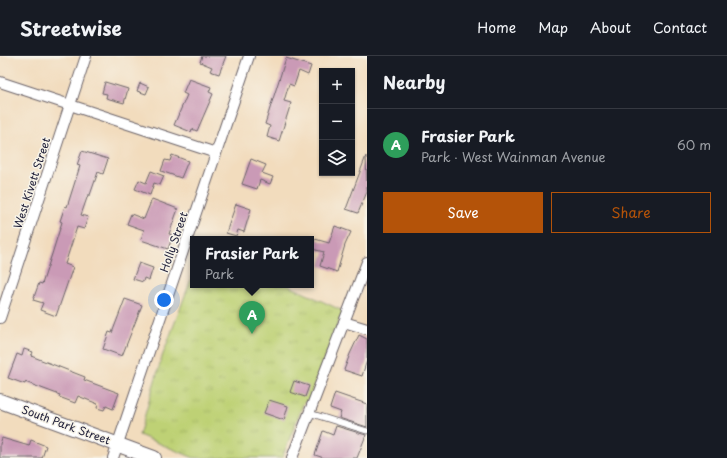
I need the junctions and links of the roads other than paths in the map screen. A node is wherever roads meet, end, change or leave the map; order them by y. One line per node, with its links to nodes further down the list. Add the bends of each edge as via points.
1 (86, 56): 4 (street, West Kivett Street)
2 (249, 56): 5 (street, Holly Street)
3 (0, 82): 4 (street)
4 (70, 105): 5 (street); 7 (street, West Kivett Street)
5 (216, 153): 13 (street, Holly Street)
6 (367, 262): 8 (street)
7 (0, 318)
8 (344, 322): 9 (street); 11 (street)
9 (367, 329)
10 (0, 401): 13 (main road, South Park Street)
11 (309, 413): 12 (lane); 16 (street)
12 (367, 431)
13 (118, 444): 14 (street, Holly Street); 15 (main road, South Park Street)
14 (113, 458)
15 (154, 458)
16 (292, 458)

